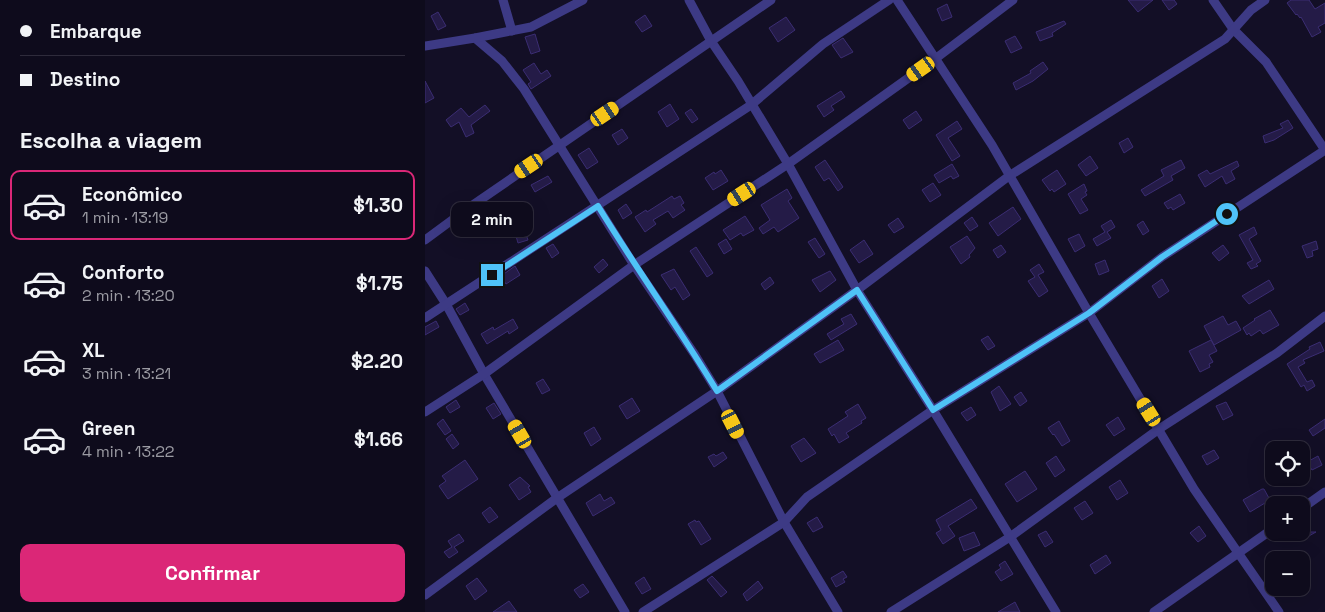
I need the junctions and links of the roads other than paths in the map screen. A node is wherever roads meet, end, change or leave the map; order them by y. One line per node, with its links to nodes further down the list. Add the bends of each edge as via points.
1 (503, 0): 11 (street)
2 (583, 0): 11 (street, via 531,27)
3 (689, 0): 13 (street)
4 (771, 0): 13 (street)
5 (889, 0): 16 (street, via 823,44)
6 (897, 0): 15 (street)
7 (1013, 0): 15 (street)
8 (1213, 0): 10 (street)
9 (1265, 0): 10 (street)
10 (1233, 29): 18 (street, via 1266,62); 20 (street, via 1225,39)
11 (511, 31): 12 (street)
12 (475, 38): 14 (street); 17 (street, via 501,61 524,89)
13 (711, 41): 16 (street); 17 (street)
14 (425, 46)
15 (935, 59): 19 (street); 20 (street)
16 (751, 105): 19 (street); 21 (street)
17 (560, 145): 21 (street); 22 (street)
18 (1325, 150): 27 (street, via 1162,257)
19 (787, 164): 23 (street); 25 (street)
20 (1009, 176): 25 (street); 27 (street)
21 (598, 206): 23 (street); 26 (street)
22 (425, 240)
23 (634, 265): 30 (street); 31 (street)
24 (425, 271): 26 (street)
25 (857, 290): 31 (street); 32 (street)
26 (447, 304): 29 (street); 30 (street)
27 (1089, 313): 32 (street); 34 (street)
28 (1325, 316): 34 (street, via 1277,353)
29 (425, 318)
30 (485, 374): 33 (street); 36 (street)
31 (717, 391): 36 (street); 38 (street)
32 (933, 410): 38 (street, via 807,497); 40 (street)
33 (425, 412)
34 (1159, 428): 40 (street); 41 (street, via 1194,489)
35 (1325, 492): 37 (street)
36 (557, 498): 42 (street); 43 (street)
37 (1310, 503)
38 (784, 522): 44 (street); 45 (street)
39 (1265, 534): 41 (street)
40 (1010, 537): 46 (street); 47 (street)
41 (1238, 553): 48 (street); 49 (street)
42 (425, 594)
43 (625, 612)
44 (643, 612)
45 (838, 612)
46 (891, 612)
47 (1056, 612)
48 (1154, 612)
49 (1279, 612)

